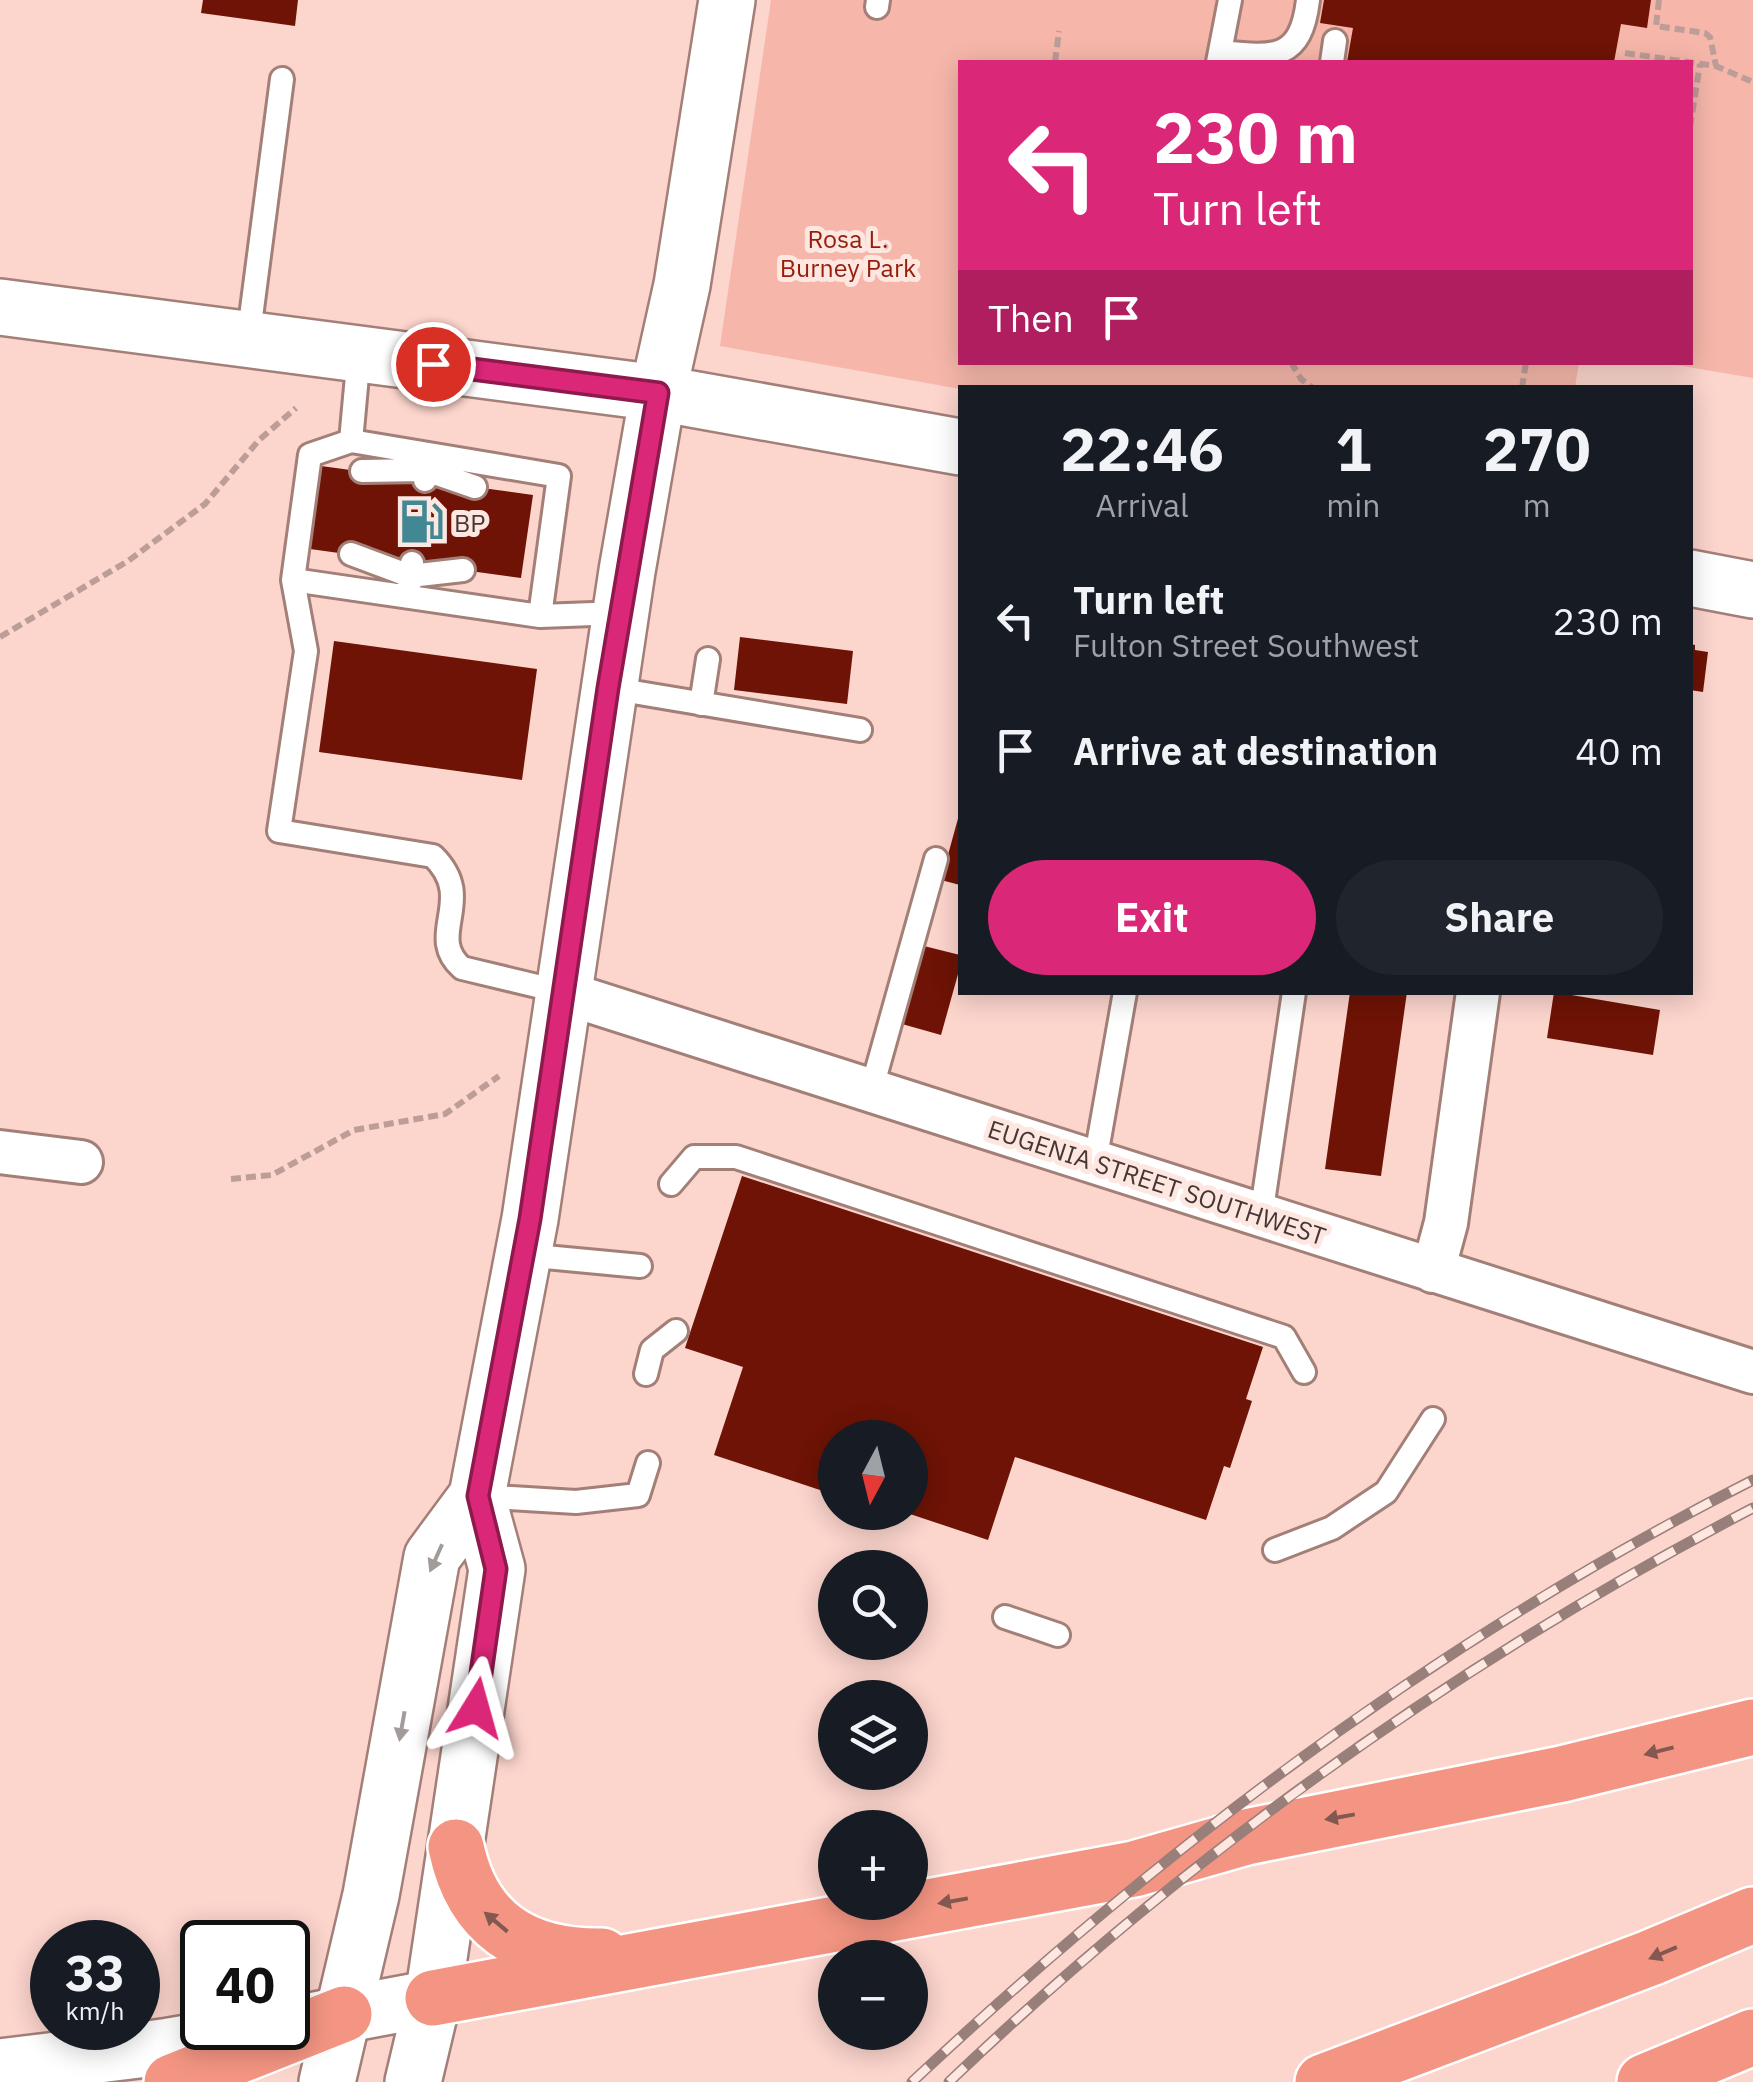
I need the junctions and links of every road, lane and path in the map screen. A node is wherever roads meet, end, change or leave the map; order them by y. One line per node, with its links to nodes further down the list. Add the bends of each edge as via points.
1 (728, 0): 21 (street)
2 (1230, 0): 7 (lane)
3 (1308, 0): 7 (lane, via 1296,41 1277,55)
4 (1659, 0): 12 (path, via 1656,26 1705,32)
5 (1059, 30): 8 (path)
6 (1625, 53): 9 (path)
7 (1220, 57)
8 (1056, 60)
9 (1673, 60)
10 (1693, 63): 11 (path)
11 (1700, 64): 12 (path); 15 (path)
12 (1716, 66): 14 (path)
13 (282, 79): 17 (lane)
14 (1753, 82)
15 (1693, 108)
16 (0, 307): 17 (street)
17 (248, 340): 18 (street)
18 (358, 354): 21 (street); 23 (lane)
19 (1293, 365): 20 (path)
20 (1308, 385)
21 (658, 393): 24 (street); 34 (street)
22 (296, 408): 36 (path, via 205,504 128,562)
23 (351, 441): 25 (lane); 32 (lane, via 310,455)
24 (958, 447)
25 (427, 468): 26 (lane); 27 (lane); 35 (lane, via 558,476)
26 (362, 472)
27 (474, 487)
28 (350, 554): 30 (lane)
29 (463, 570): 30 (lane)
30 (410, 579): 32 (lane); 35 (lane)
31 (1693, 579): 33 (street)
32 (293, 580): 42 (lane, via 306,650 278,831 433,856 454,887 451,959 462,968)
33 (1753, 590)
34 (620, 613): 35 (lane); 38 (street)
35 (540, 616)
36 (0, 638)
37 (708, 659): 39 (lane)
38 (608, 688): 39 (lane); 42 (street)
39 (702, 704): 40 (lane)
40 (860, 730)
41 (936, 859): 47 (lane)
42 (562, 992): 47 (street, EUGENIA STREET SOUTHWEST); 54 (street)
43 (1125, 995): 50 (lane)
44 (1294, 995): 53 (lane)
45 (1478, 995): 56 (street, via 1446,1223)
46 (499, 1076): 51 (path, via 445,1114 354,1130 272,1175)
47 (870, 1091): 50 (street, EUGENIA STREET SOUTHWEST)
48 (0, 1152): 49 (street)
49 (81, 1162)
50 (1096, 1162): 53 (street, EUGENIA STREET SOUTHWEST)
51 (231, 1179)
52 (671, 1184): 58 (lane, via 694,1157 736,1157 1284,1337)
53 (1261, 1216): 56 (street, EUGENIA STREET SOUTHWEST)
54 (523, 1254): 55 (lane); 63 (street)
55 (640, 1266)
56 (1433, 1270): 59 (street, EUGENIA STREET SOUTHWEST)
57 (676, 1331): 60 (lane, via 652,1350)
58 (1304, 1372)
59 (1753, 1372)
60 (646, 1374)
61 (1433, 1419): 64 (lane, via 1386,1492 1332,1528)
62 (648, 1463): 63 (lane, via 638,1495 576,1502)
63 (478, 1496): 68 (street, via 496,1569); 72 (street, one-way to 72, via 432,1557)
64 (1276, 1550)
65 (1006, 1617): 66 (lane)
66 (1058, 1635)
67 (1753, 1727): 70 (highway, one-way to 70, via 1562,1774 1246,1837 1134,1868)
68 (456, 1846): 70 (highway, one-way to 68, via 568,1954 511,1934 468,1890); 71 (street)
69 (1753, 1915): 80 (highway, one-way to 80)
70 (655, 1956): 71 (highway)
71 (434, 1998): 72 (street); 79 (street)
72 (344, 2014): 73 (street); 77 (highway); 78 (street)
73 (310, 2021)
74 (1753, 2037): 81 (highway)
75 (180, 2044): 76 (street)
76 (0, 2067)
77 (172, 2082)
78 (327, 2082)
79 (413, 2082)
80 (1323, 2082)
81 (1645, 2082)

